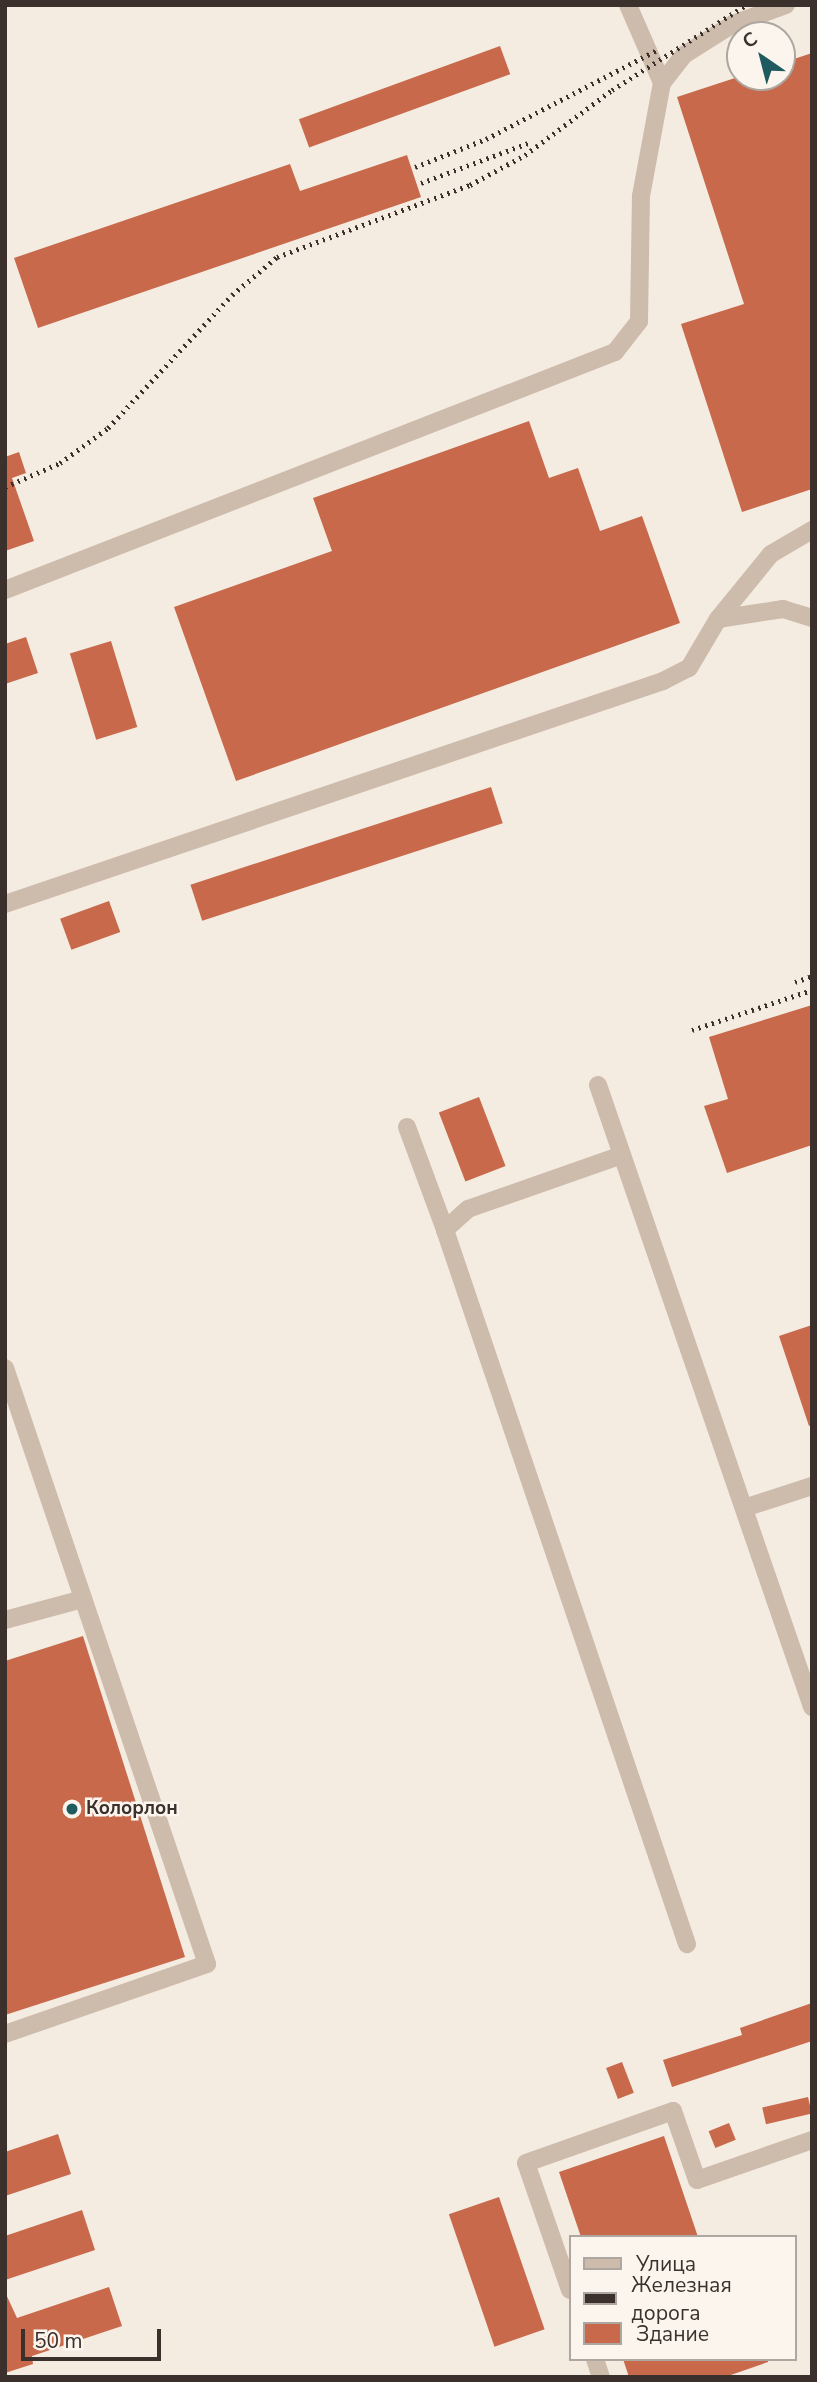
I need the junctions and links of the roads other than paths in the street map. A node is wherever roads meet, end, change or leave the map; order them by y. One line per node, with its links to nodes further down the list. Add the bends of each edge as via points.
1 (628, 5): 3 (lane)
2 (786, 5): 3 (lane, via 733,24 704,42 684,55)
3 (662, 83): 5 (lane, via 641,196 639,321 615,352)
4 (812, 530): 7 (lane, via 771,554)
5 (5, 590)
6 (812, 618): 7 (lane, via 783,609)
7 (718, 619): 8 (lane, via 689,668 663,681)
8 (5, 904)
9 (598, 1085): 11 (lane)
10 (407, 1127): 12 (lane)
11 (622, 1155): 12 (lane, via 468,1209); 15 (lane)
12 (445, 1230): 19 (lane)
13 (5, 1368): 16 (lane)
14 (812, 1486): 15 (lane)
15 (744, 1508): 18 (lane)
16 (83, 1599): 17 (lane); 20 (lane, via 207,1964)
17 (5, 1620)
18 (812, 1706)
19 (687, 1944)
20 (5, 2034)
21 (812, 2140): 22 (lane, via 697,2180 673,2111 526,2163)
22 (568, 2284)

